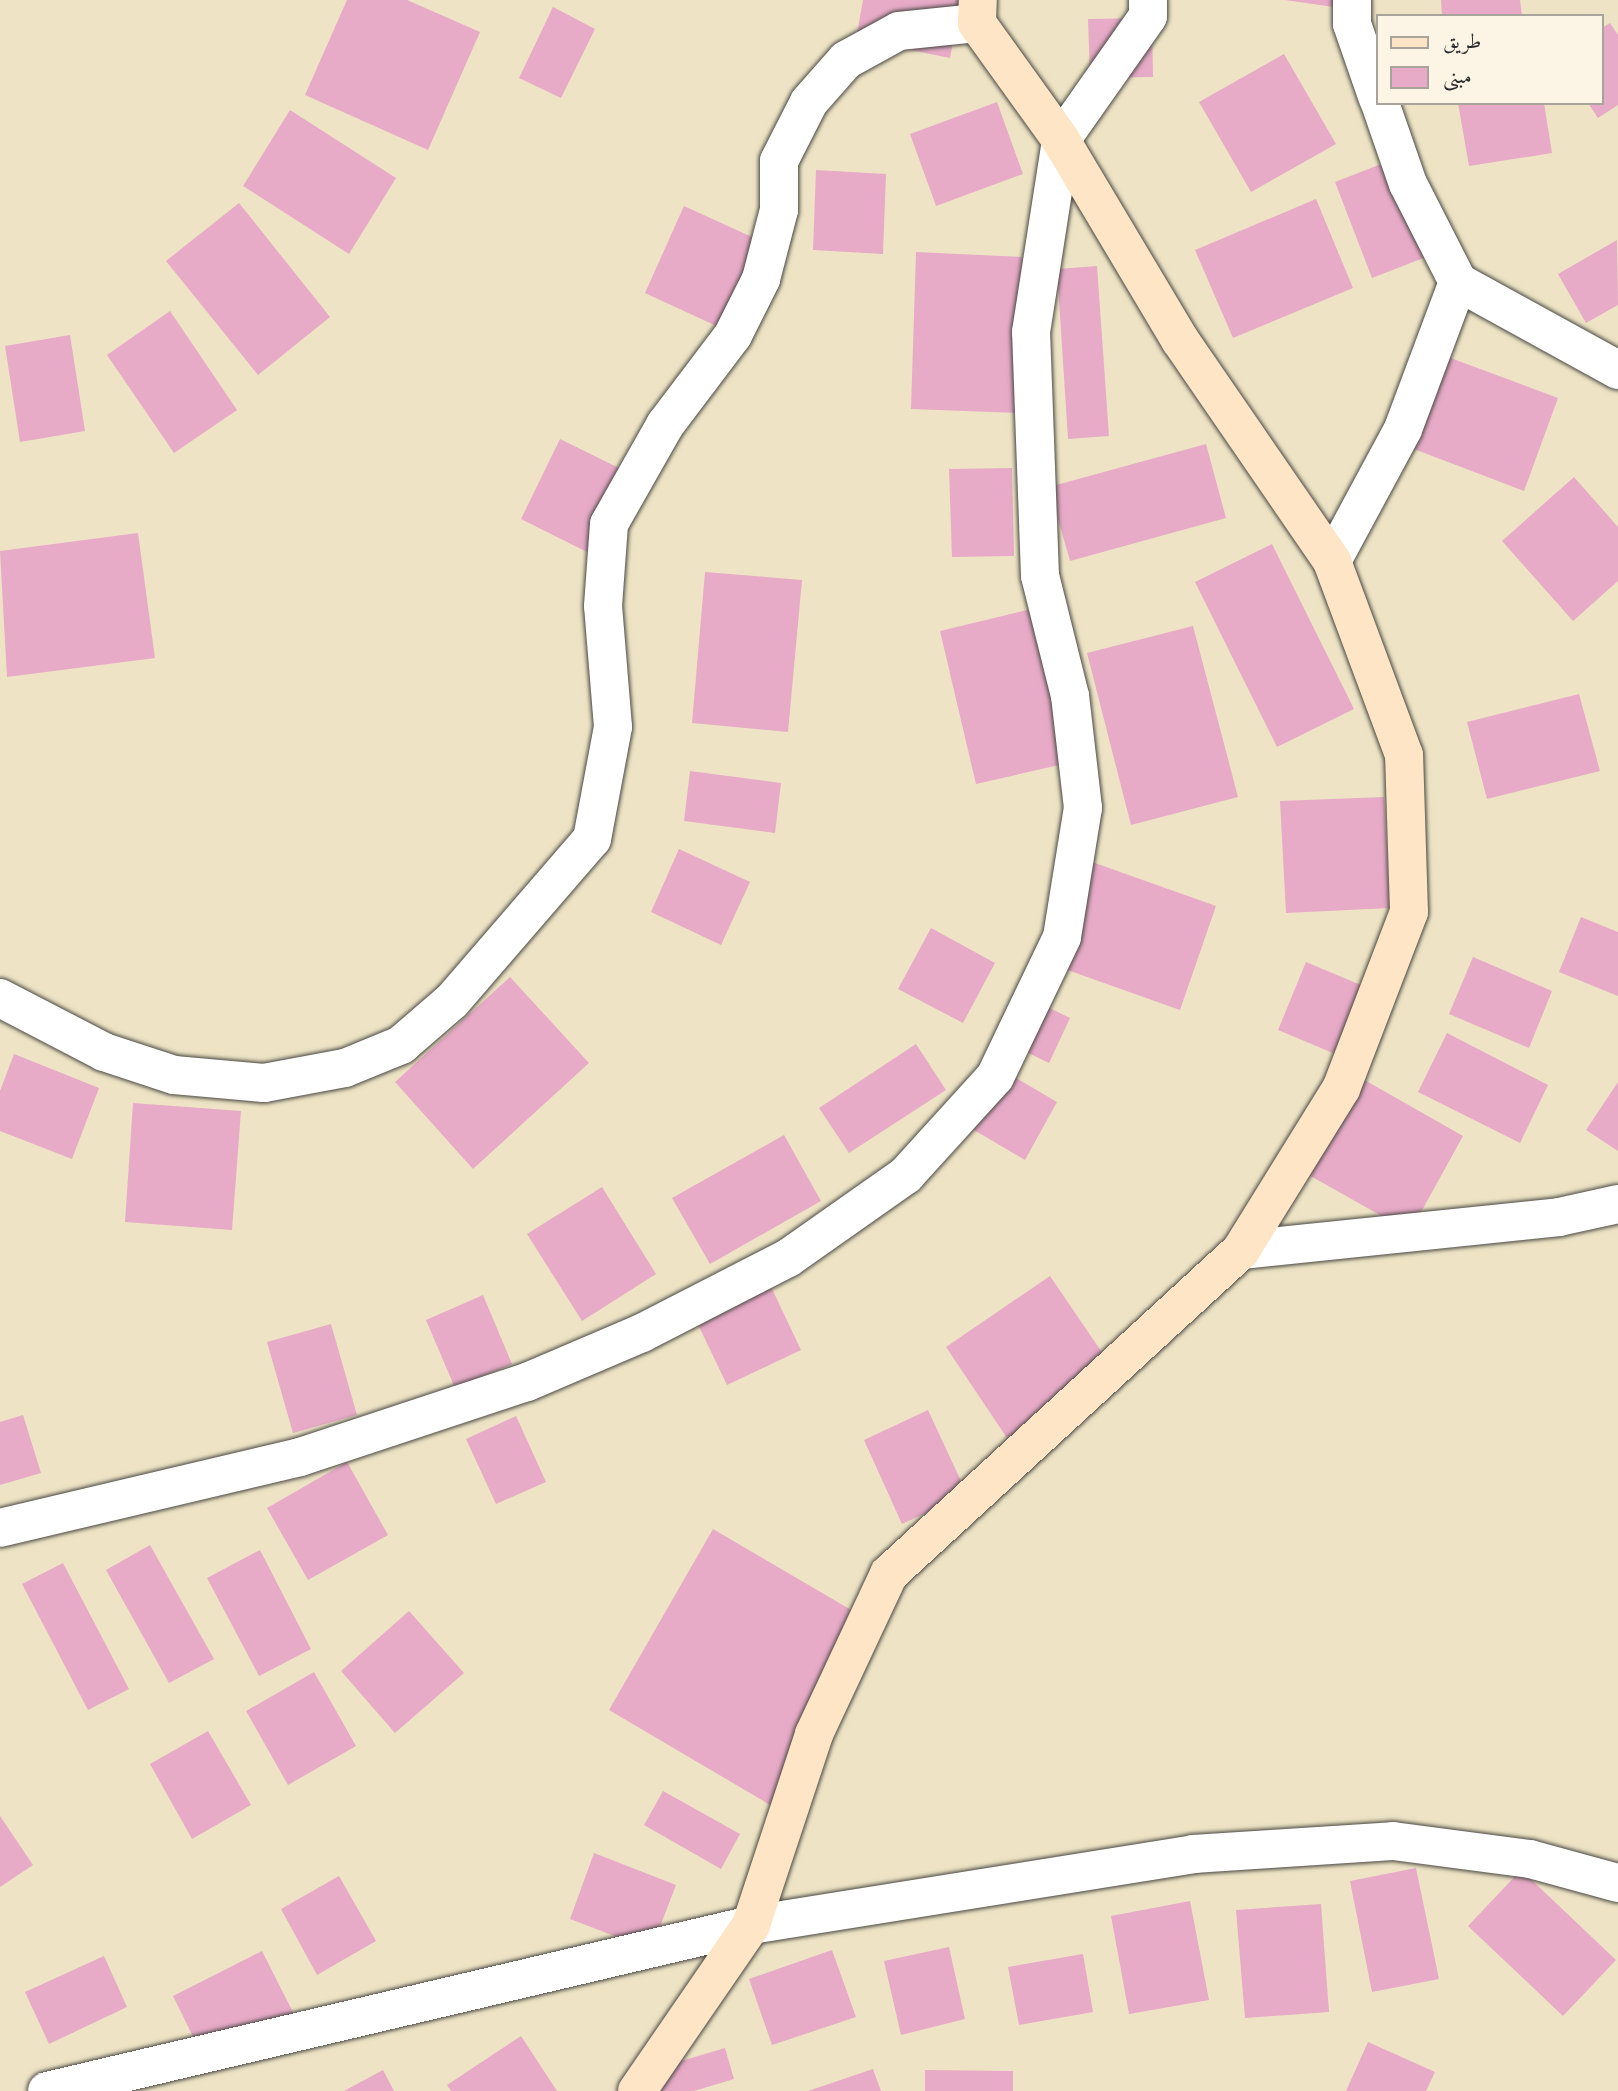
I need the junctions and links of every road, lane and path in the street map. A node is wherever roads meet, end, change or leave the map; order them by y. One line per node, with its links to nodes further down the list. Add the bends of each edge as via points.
1 (1148, 0): 6 (street, via 1148,16)
2 (1352, 0): 4 (street, via 1352,24)
3 (978, 11): 6 (main road); 10 (street, via 899,31 846,60 809,102 779,161 779,210 761,279 733,335 665,425 609,524 603,606 612,727 592,839 452,1001 401,1045 345,1069 264,1083 174,1075 104,1052)
4 (1376, 92)
5 (1380, 105): 7 (street, via 1408,184)
6 (1061, 140): 9 (main road, via 1181,340); 13 (street, via 1031,332 1034,454 1040,576 1070,696 1083,808 1062,937 995,1077 906,1175 788,1258 642,1333 527,1382 300,1457)
7 (1458, 282): 8 (street); 9 (street, via 1403,429)
8 (1618, 370)
9 (1332, 561): 12 (main road, via 1404,755 1409,912 1341,1089)
10 (0, 998)
11 (1618, 1205): 12 (street, via 1559,1217)
12 (1241, 1250): 15 (main road, via 889,1574 814,1734)
13 (0, 1528)
14 (1618, 1883): 15 (street, via 1530,1858 1393,1840 1193,1854)
15 (751, 1925): 16 (street); 17 (main road)
16 (47, 2091)
17 (637, 2091)

